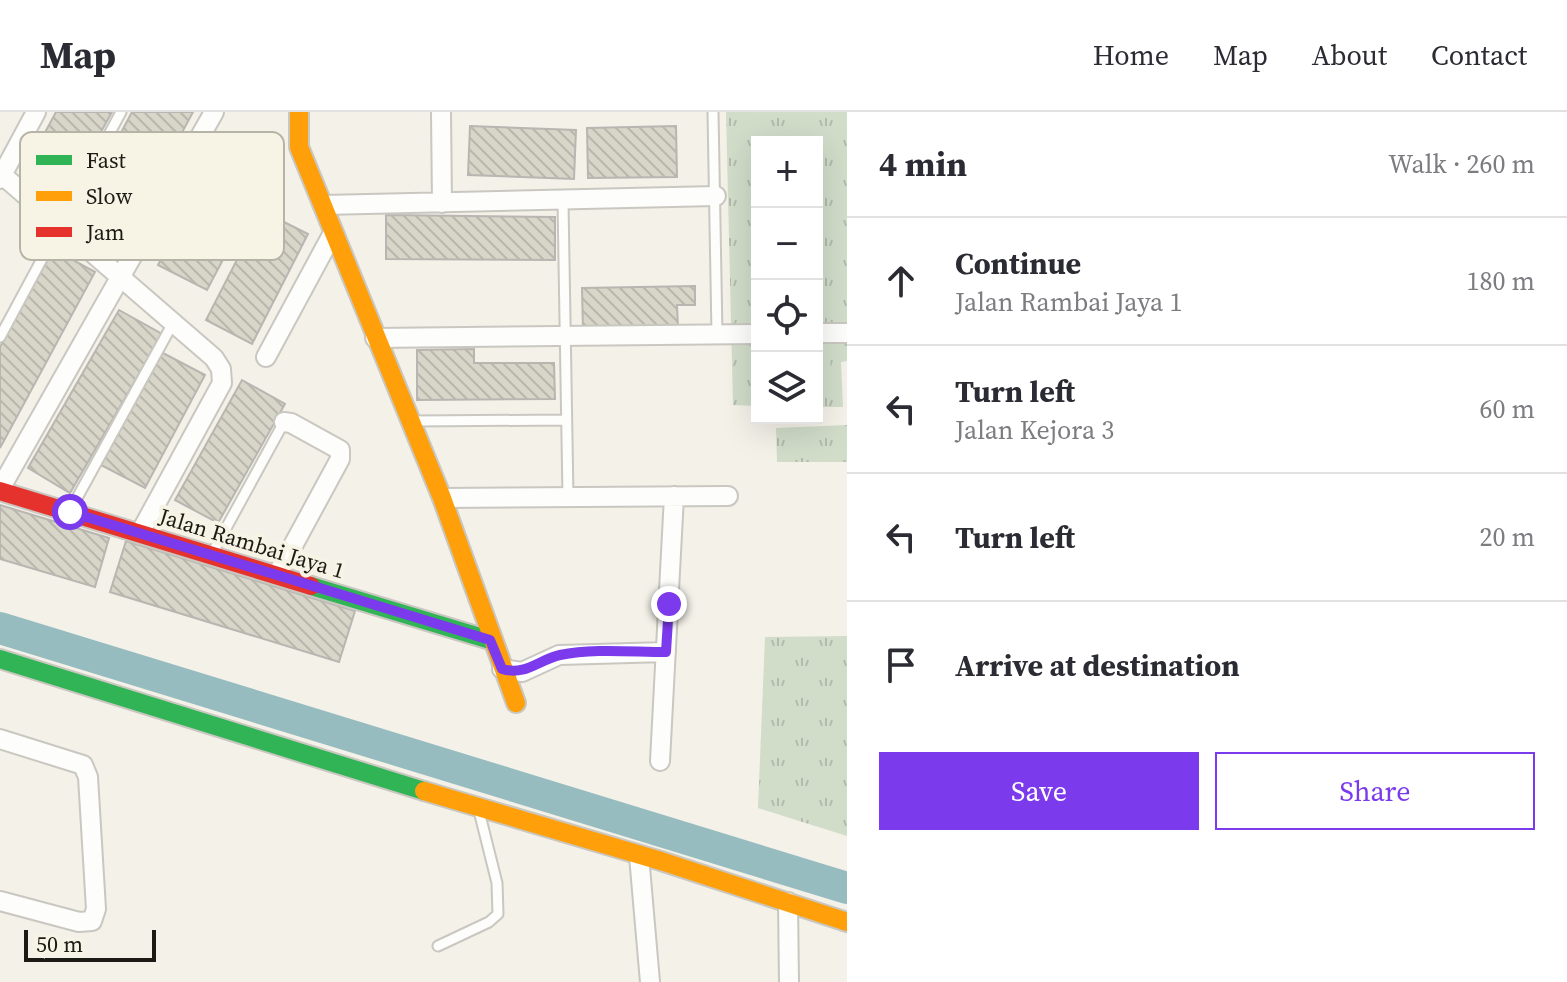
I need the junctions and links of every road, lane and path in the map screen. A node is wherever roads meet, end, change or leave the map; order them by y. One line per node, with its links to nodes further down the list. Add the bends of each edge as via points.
1 (36, 112): 7 (street)
2 (121, 112): 8 (lane)
3 (214, 112): 9 (street)
4 (299, 112): 16 (street, via 299,147)
5 (441, 112): 15 (street)
6 (713, 112): 13 (lane)
7 (25, 132)
8 (110, 132)
9 (203, 132)
10 (20, 141): 11 (street)
11 (1, 175): 12 (street)
12 (20, 191)
13 (716, 196): 14 (street); 26 (lane)
14 (563, 202): 15 (street); 28 (lane)
15 (442, 203): 16 (street)
16 (323, 205): 17 (street)
17 (333, 233): 29 (street); 30 (street)
18 (41, 260): 27 (lane)
19 (100, 260): 21 (street)
20 (130, 260): 21 (street)
21 (120, 278): 22 (street); 34 (street)
22 (173, 323): 39 (lane); 40 (street, via 214,358 222,383)
23 (823, 333): 24 (street)
24 (847, 333)
25 (751, 334): 26 (street)
26 (717, 335): 28 (street)
27 (0, 337)
28 (565, 337): 29 (street); 31 (lane)
29 (375, 338): 32 (street)
30 (266, 357)
31 (566, 420): 32 (lane); 37 (lane)
32 (409, 421): 38 (street)
33 (284, 422): 41 (lane); 42 (street, via 340,450 340,459)
34 (0, 490): 39 (street, Jalan Rambai Jaya 1)
35 (674, 496): 36 (street); 37 (street); 44 (street)
36 (728, 496)
37 (568, 497): 38 (street)
38 (442, 498): 43 (street)
39 (70, 512): 40 (street, Jalan Rambai Jaya 1)
40 (140, 533): 41 (street, Jalan Rambai Jaya 1)
41 (211, 555): 42 (street, Jalan Rambai Jaya 1)
42 (277, 575): 43 (street, Jalan Rambai Jaya 1)
43 (490, 640): 46 (street)
44 (666, 652): 46 (street, via 559,655 522,672); 49 (street)
45 (0, 659): 50 (street)
46 (502, 669): 47 (street)
47 (516, 703)
48 (0, 739): 52 (street, via 83,765 96,909 92,921 79,922)
49 (660, 761)
50 (478, 808): 51 (street); 55 (lane, via 497,883 498,914)
51 (639, 856): 53 (street); 56 (street)
52 (0, 901)
53 (788, 902): 54 (street); 57 (street)
54 (847, 922)
55 (438, 946)
56 (650, 982)
57 (789, 982)

